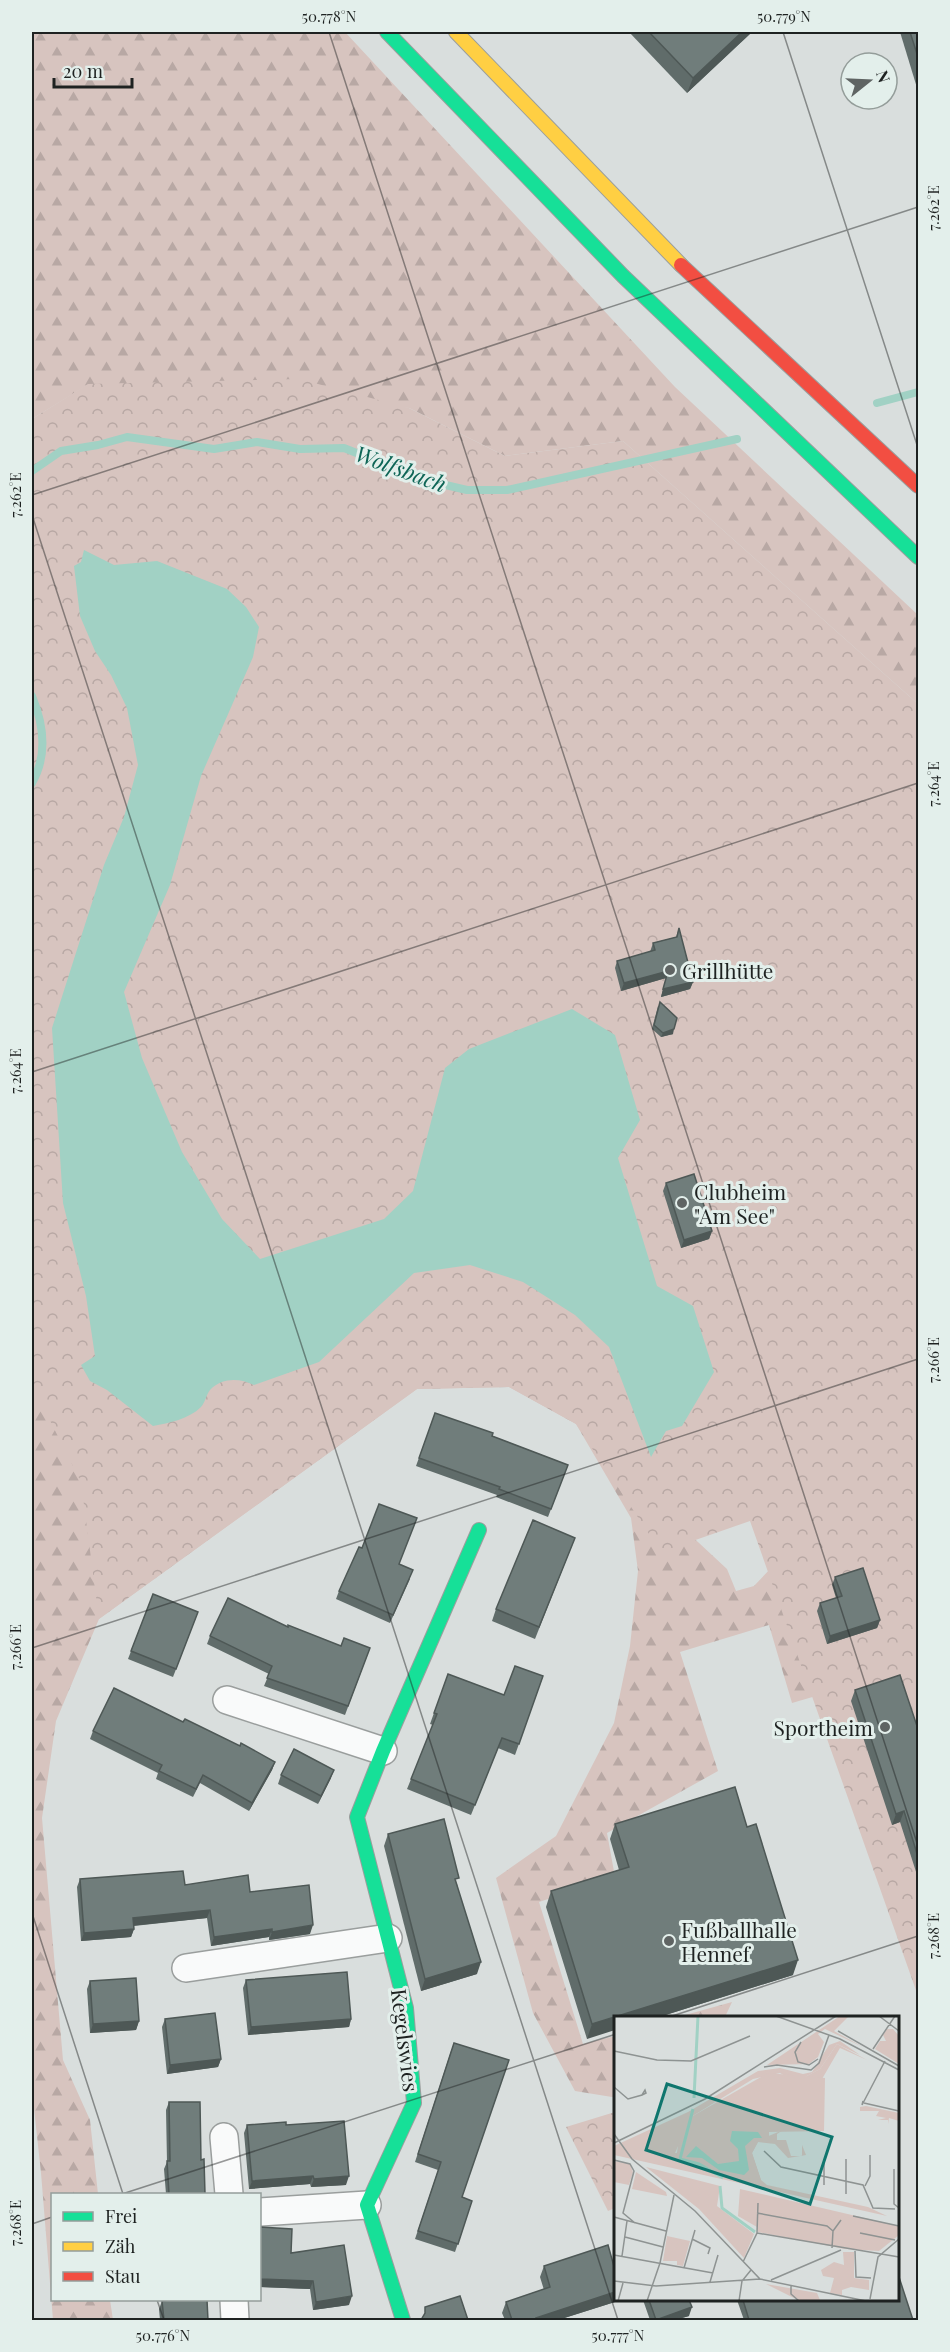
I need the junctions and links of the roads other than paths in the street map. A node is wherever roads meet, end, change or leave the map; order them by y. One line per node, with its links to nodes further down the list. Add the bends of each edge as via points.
1 (387, 32): 4 (main road, via 623,276)
2 (456, 32): 3 (main road, via 665,250)
3 (918, 486)
4 (918, 557)
5 (480, 1530): 7 (main road, Kegelswies)
6 (227, 1700): 7 (street)
7 (383, 1751): 8 (main road, Kegelswies, via 357,1817)
8 (388, 1938): 9 (street); 12 (main road, Kegelswies, via 406,2008 414,2103)
9 (186, 1968)
10 (224, 2137): 11 (street)
11 (229, 2193)
12 (367, 2205): 13 (street); 16 (main road)
13 (261, 2212)
14 (234, 2301): 15 (street)
15 (235, 2320)
16 (403, 2320)

